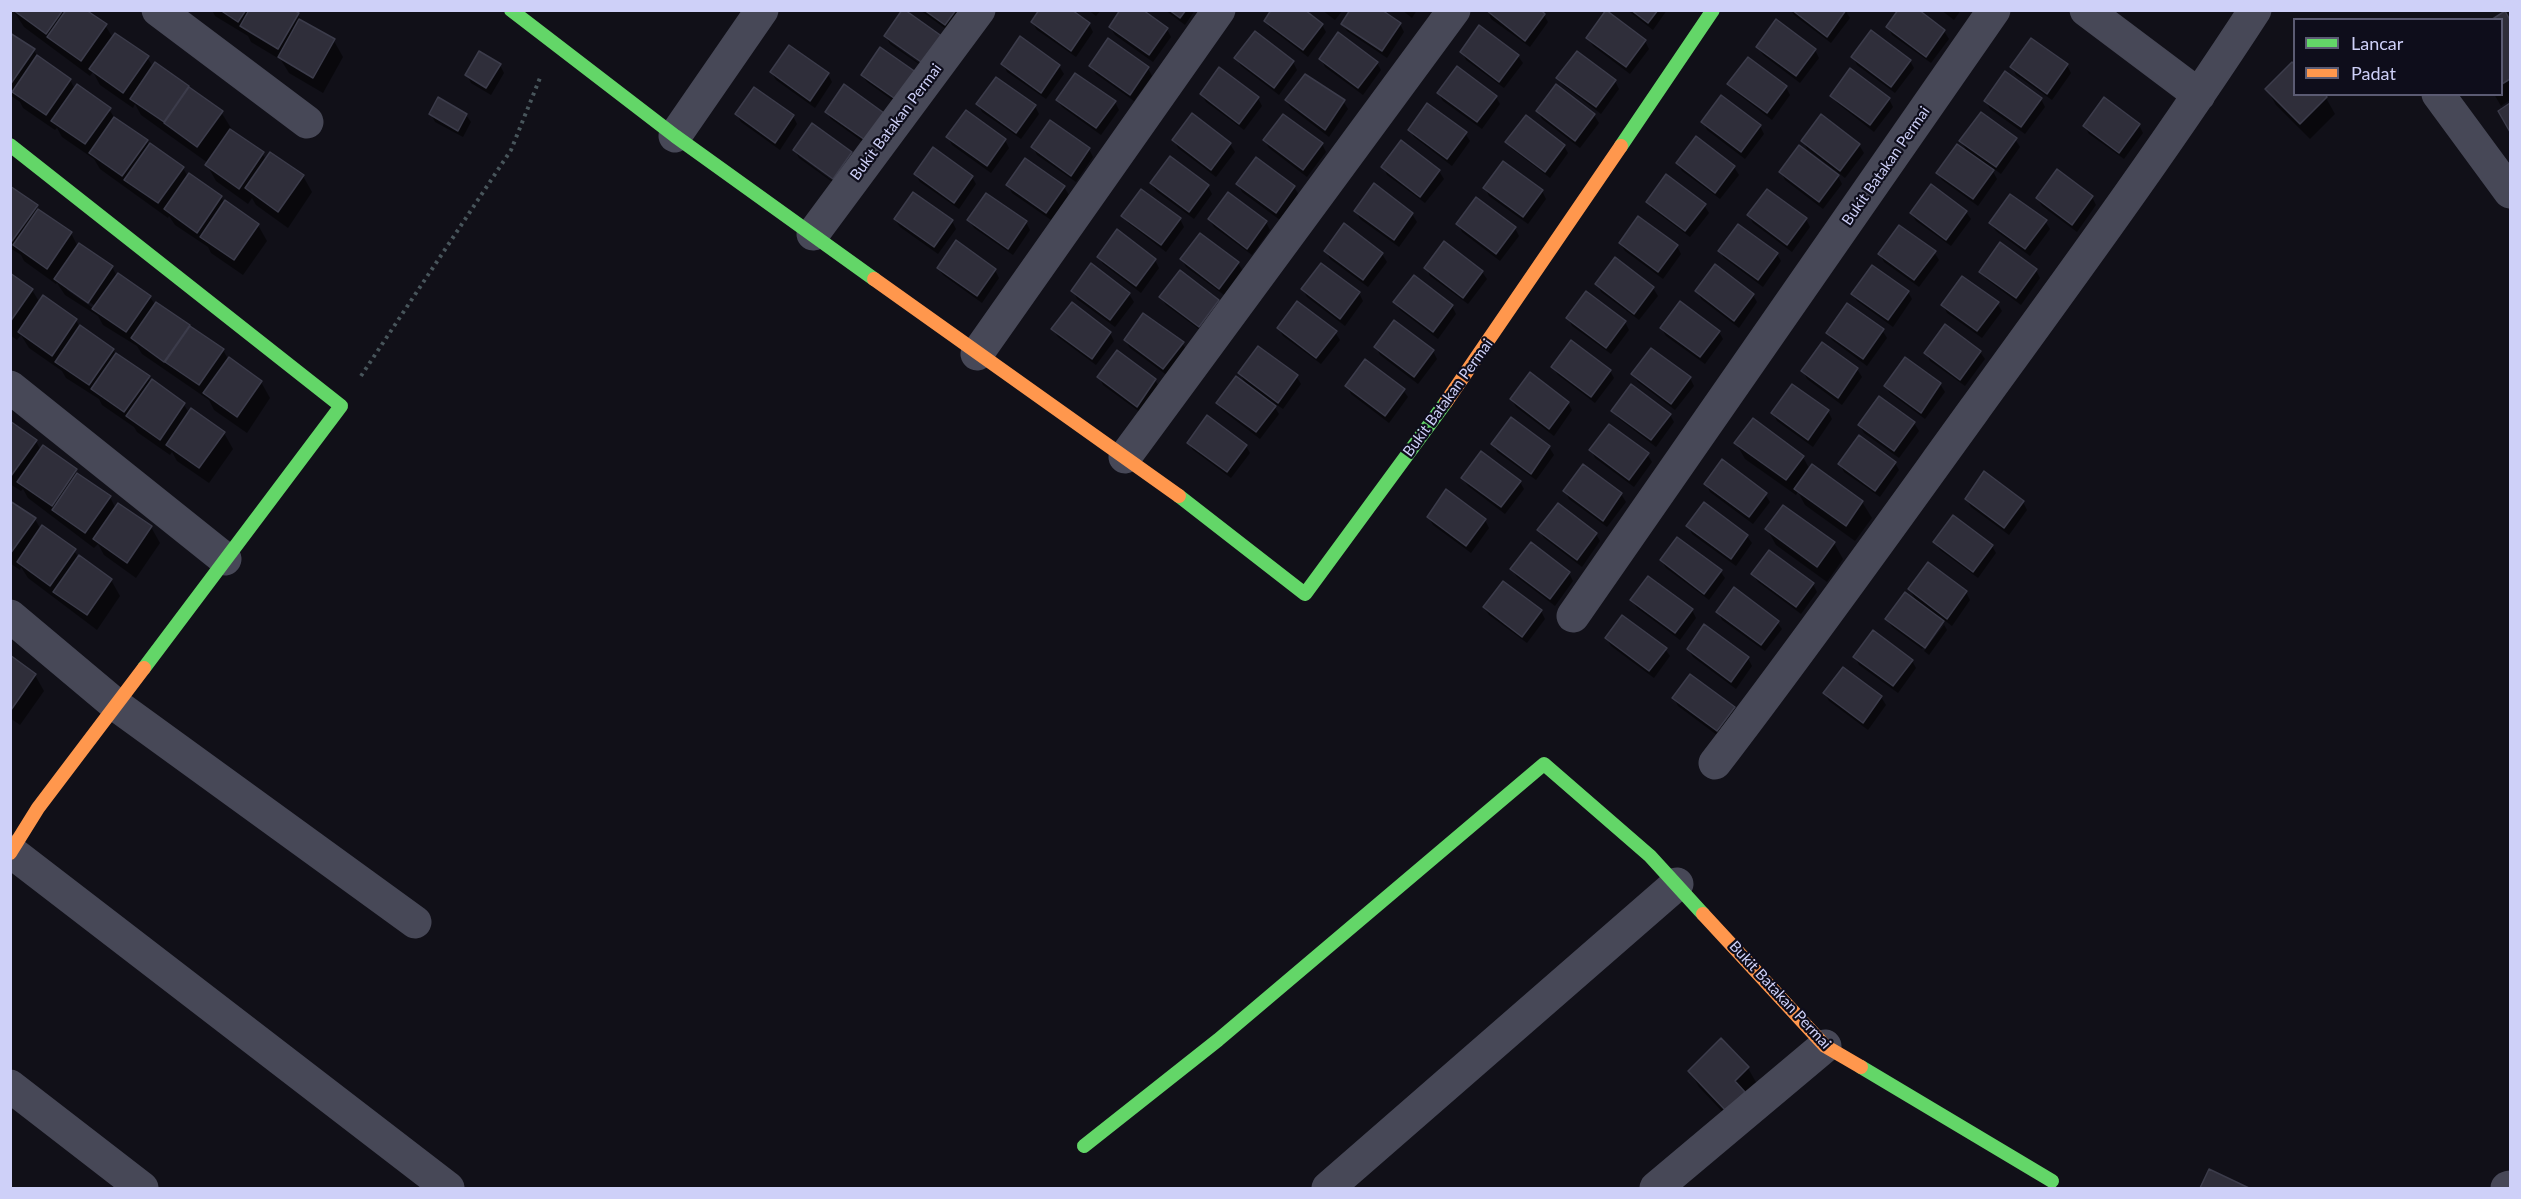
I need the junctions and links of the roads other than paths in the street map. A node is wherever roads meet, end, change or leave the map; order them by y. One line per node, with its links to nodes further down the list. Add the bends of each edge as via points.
1 (158, 10): 13 (street)
2 (511, 10): 14 (street, Bukit Batakan Permai)
3 (762, 10): 14 (street)
4 (979, 10): 17 (street, Bukit Batakan Permai)
5 (1220, 10): 18 (street)
6 (1454, 10): 20 (street)
7 (1713, 10): 20 (street, Bukit Batakan Permai, via 1473,364 1305,594)
8 (1994, 10): 23 (street, Bukit Batakan Permai)
9 (2086, 10): 11 (street)
10 (2255, 10): 11 (street)
11 (2199, 95): 25 (street)
12 (2440, 96): 16 (street)
13 (307, 122)
14 (675, 136): 17 (street, Bukit Batakan Permai)
15 (10, 146): 21 (street, via 341,406)
16 (2509, 186)
17 (813, 234): 18 (street, Bukit Batakan Permai)
18 (977, 354): 20 (street, Bukit Batakan Permai)
19 (10, 387): 21 (street)
20 (1125, 456)
21 (225, 559): 24 (street)
22 (10, 616): 24 (street)
23 (1573, 616)
24 (116, 705): 26 (street, via 38,808); 28 (street)
25 (1715, 763)
26 (11, 852): 34 (street)
27 (1677, 884): 29 (street, Bukit Batakan Permai); 31 (street, Bukit Batakan Permai, via 1544,764 1218,1040); 35 (street)
28 (415, 922)
29 (1825, 1046): 32 (street, Bukit Batakan Permai); 36 (street)
30 (10, 1086): 33 (street)
31 (1084, 1146)
32 (2054, 1186)
33 (141, 1188)
34 (448, 1188)
35 (1328, 1188)
36 (1656, 1188)

